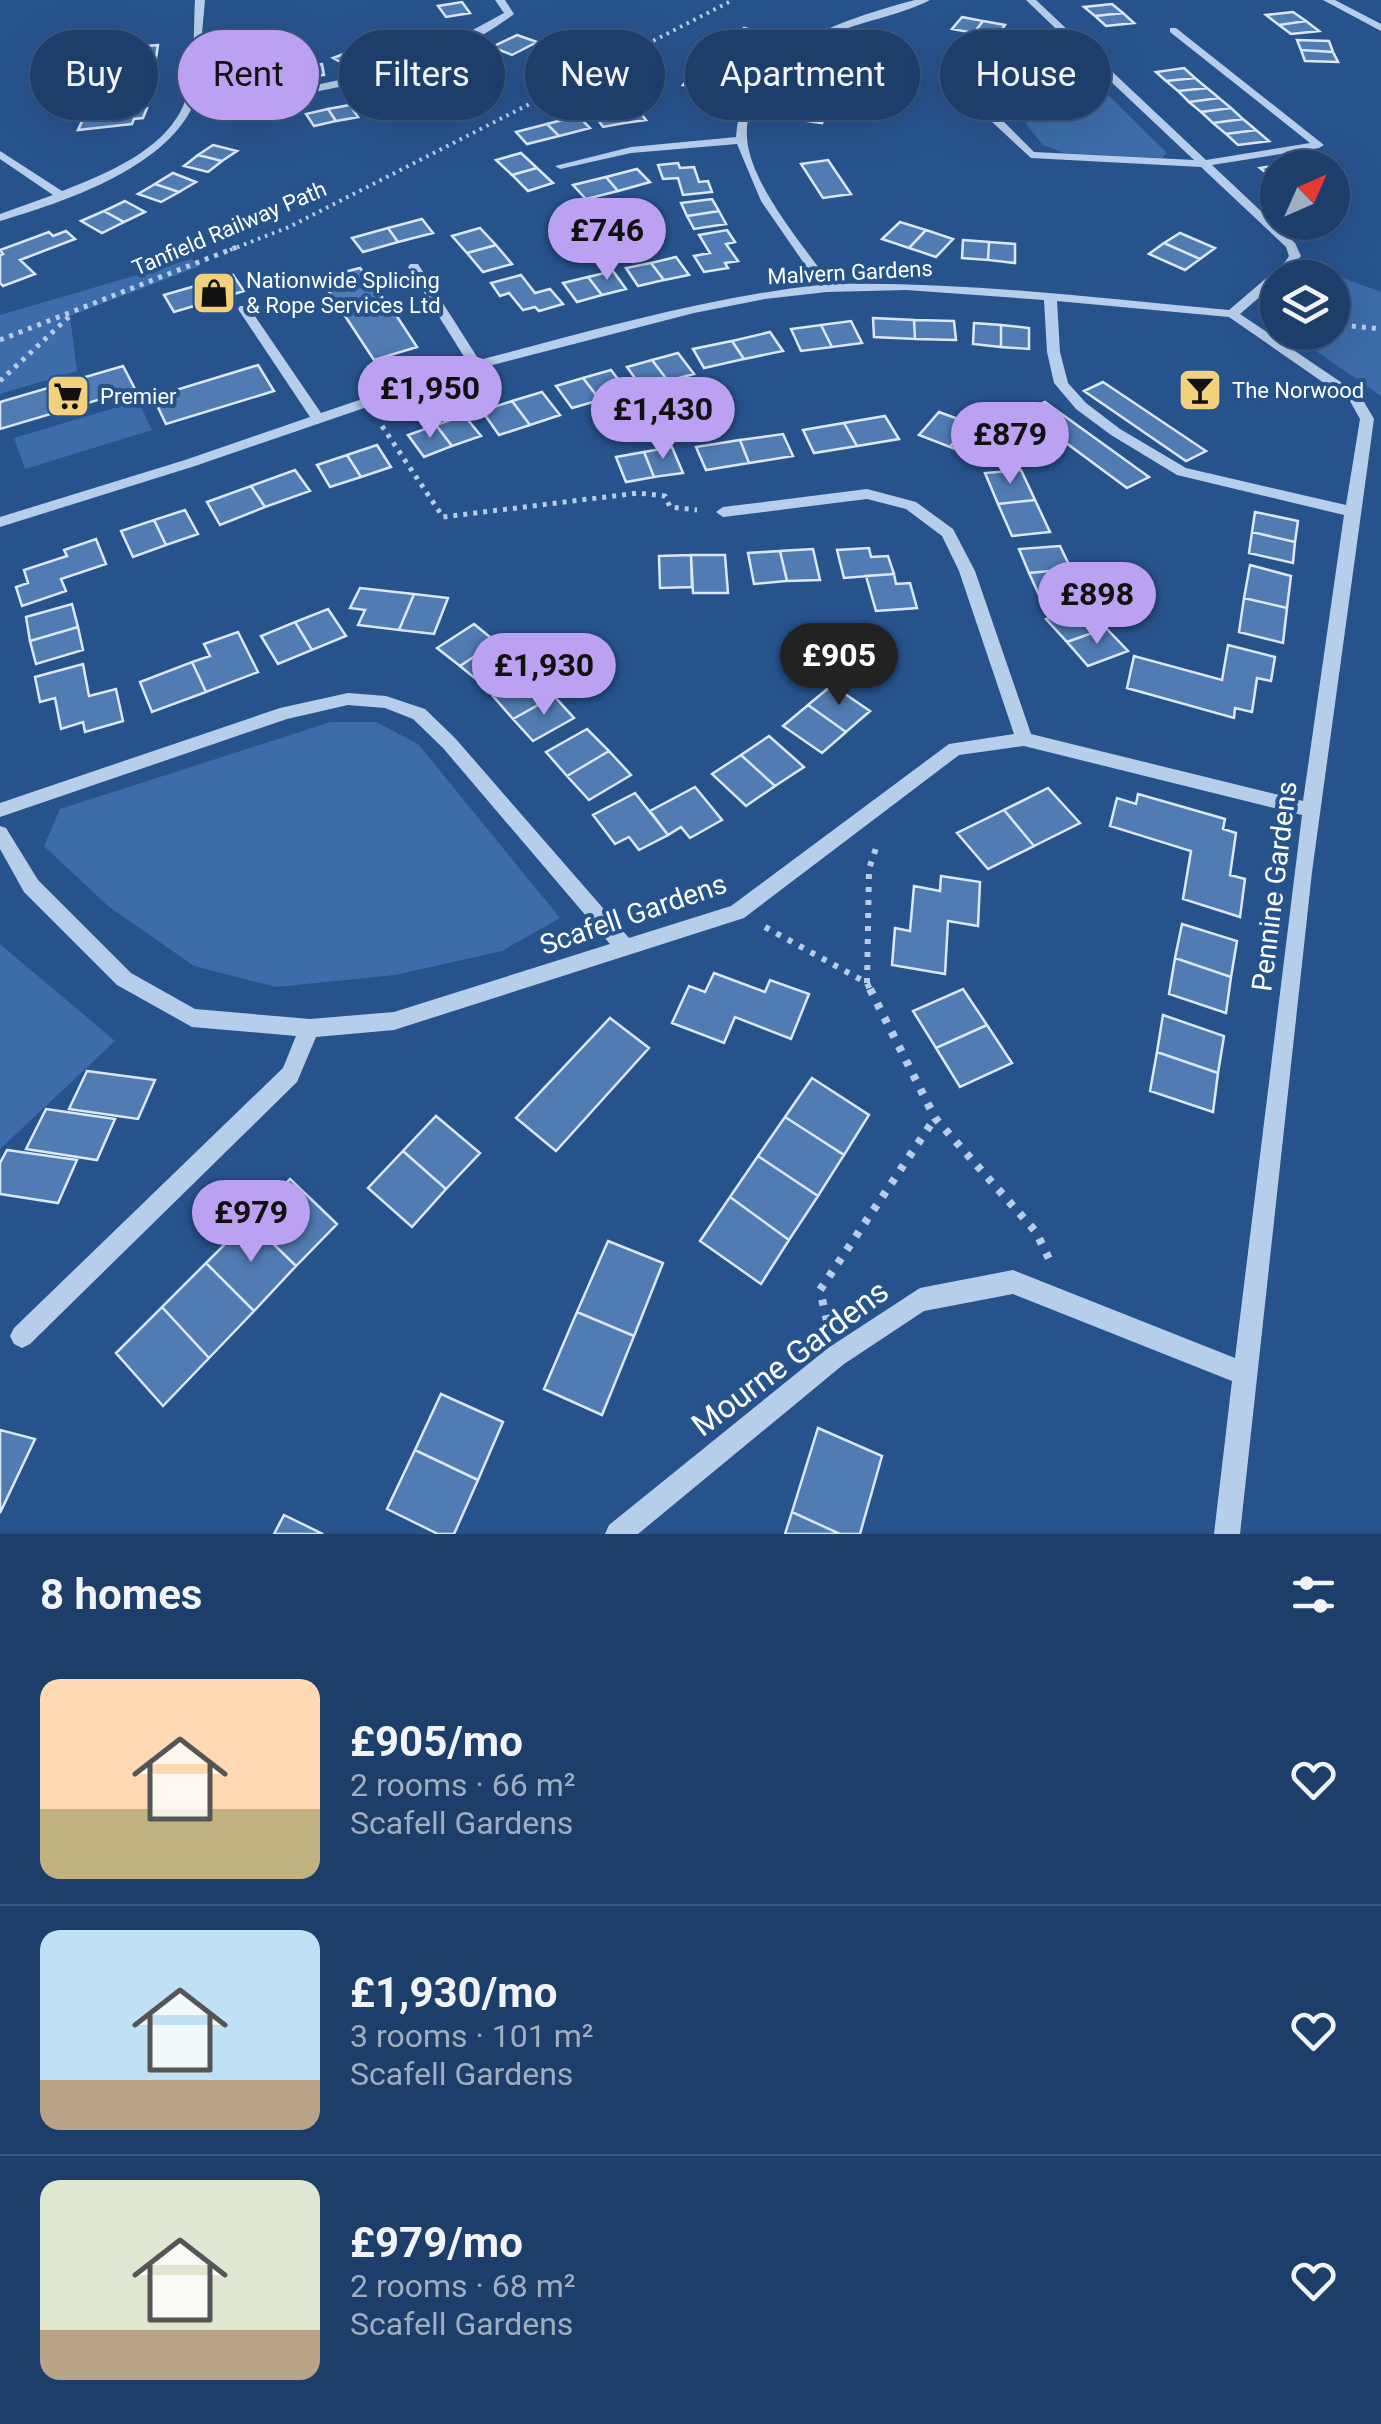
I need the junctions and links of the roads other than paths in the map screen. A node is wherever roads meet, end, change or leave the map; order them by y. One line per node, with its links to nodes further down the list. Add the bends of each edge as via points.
1 (200, 0): 7 (street)
2 (500, 0): 11 (street, via 509,14 387,73)
3 (925, 0): 14 (street, via 844,26 786,58 751,97)
4 (1031, 0): 8 (street)
5 (1328, 0): 6 (street)
6 (1381, 28)
7 (197, 30)
8 (1062, 30)
9 (1173, 30): 16 (street, via 1319,146)
10 (1111, 78): 16 (street)
11 (319, 91)
12 (178, 120): 18 (street, via 129,165)
13 (996, 120): 16 (street, via 1031,155)
14 (741, 140): 17 (street, via 631,150); 21 (street, via 757,184)
15 (0, 154): 18 (street)
16 (1201, 164): 24 (street, via 1284,237 1295,256)
17 (560, 166)
18 (62, 196): 19 (street)
19 (0, 218)
20 (414, 267): 25 (street)
21 (827, 288): 22 (street, Malvern Gardens); 25 (street, Malvern Gardens, via 694,309)
22 (1050, 296): 24 (street, Malvern Gardens); 27 (street, via 1063,389 1091,413 1160,462 1205,481)
23 (244, 309): 26 (street)
24 (1232, 314): 27 (street, Pennine Gardens, via 1362,407 1366,419)
25 (476, 364): 26 (street, Malvern Gardens)
26 (316, 417): 29 (street, Malvern Gardens)
27 (1348, 511): 32 (street, Pennine Gardens)
28 (723, 512): 30 (street, via 868,494 911,505 948,532)
29 (0, 522)
30 (1024, 739): 32 (street, Scafell Gardens); 34 (street, Scafell Gardens, via 955,749 738,912)
31 (0, 810): 34 (street, via 286,712 348,698 386,702 419,714 449,743)
32 (1310, 810): 37 (street, Pennine Gardens)
33 (0, 832): 35 (street, Scafell Gardens, via 31,886 124,978 192,1018)
34 (624, 946): 35 (street, Scafell Gardens, via 394,1021)
35 (310, 1028): 36 (street, via 290,1075)
36 (22, 1336)
37 (1246, 1374): 38 (street, Mourne Gardens, via 1013,1282 920,1300 836,1356); 39 (street, Pennine Gardens)
38 (618, 1534)
39 (1227, 1534)

